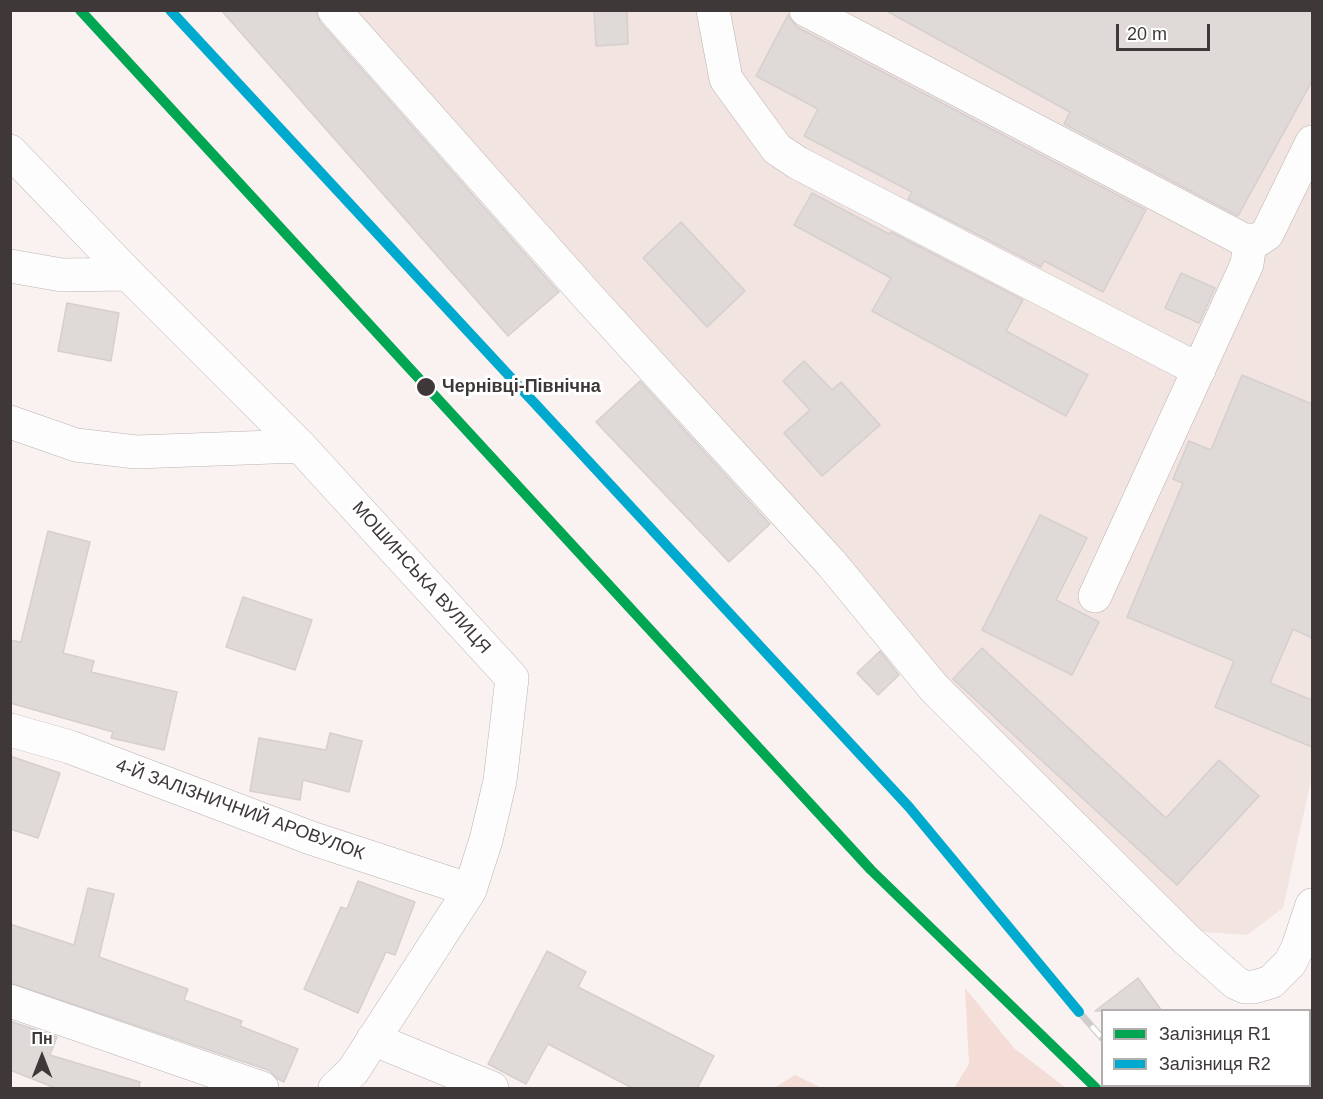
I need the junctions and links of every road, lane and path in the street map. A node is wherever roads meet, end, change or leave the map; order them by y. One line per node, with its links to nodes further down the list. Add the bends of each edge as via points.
1 (334, 10): 15 (street, via 831,563 934,688 1186,940 1236,983 1254,987 1271,982 1290,963)
2 (713, 10): 9 (street, via 726,79 777,149)
3 (806, 10): 6 (street)
4 (1312, 142): 6 (street, via 1267,234 1258,240)
5 (10, 151): 8 (street, МОШИНСЬКА ВУЛИЦЯ)
6 (1244, 240): 9 (street, via 1249,250 1247,264)
7 (10, 266): 8 (street, via 62,275)
8 (128, 274): 11 (street, МОШИНСЬКА ВУЛИЦЯ)
9 (1199, 370): 12 (street)
10 (10, 422): 11 (street, via 76,445 136,452)
11 (300, 446): 14 (street, МОШИНСЬКА ВУЛИЦЯ, via 512,678 500,781)
12 (1095, 596)
13 (10, 730): 14 (street, 4-Й ЗАЛІЗНИЧНИЙ АРОВУЛОК, via 70,747 311,838)
14 (470, 890): 17 (street, МОШИНСЬКА ВУЛИЦЯ)
15 (1312, 905)
16 (10, 1001): 18 (street)
17 (373, 1039): 19 (street, МОШИНСЬКА ВУЛИЦЯ, via 353,1071); 20 (street)
18 (262, 1089)
19 (335, 1089)
20 (492, 1089)

